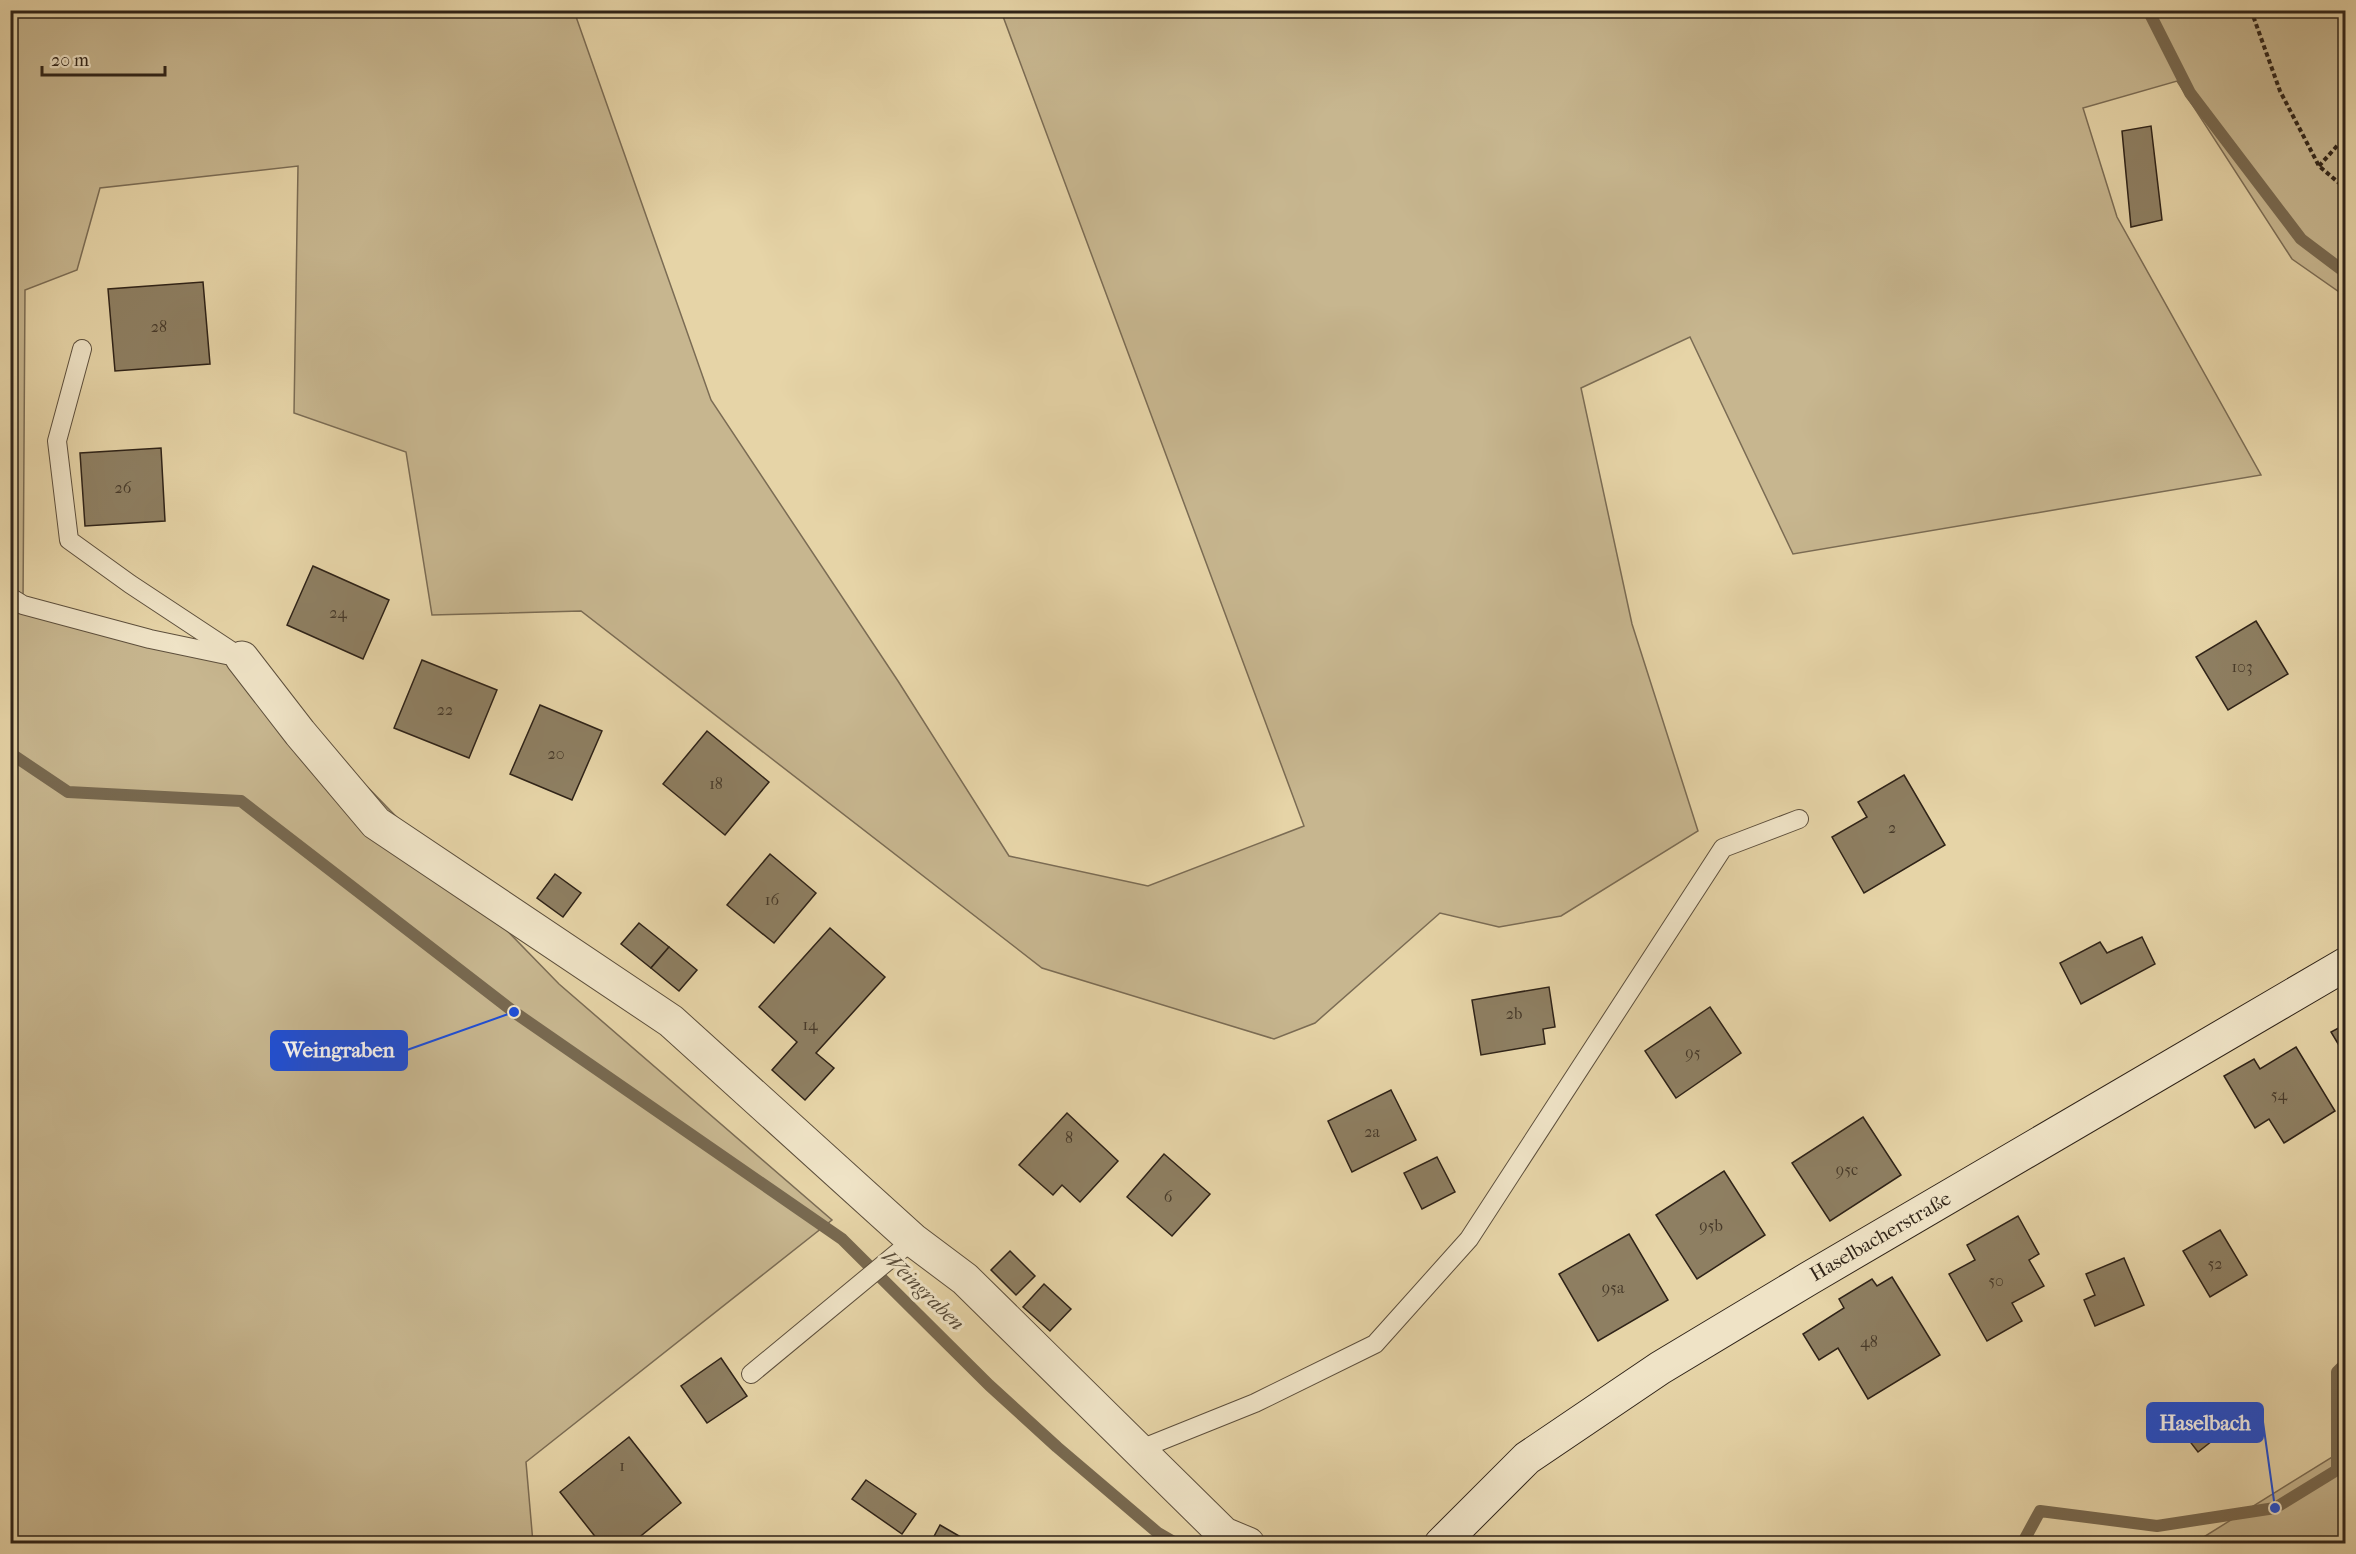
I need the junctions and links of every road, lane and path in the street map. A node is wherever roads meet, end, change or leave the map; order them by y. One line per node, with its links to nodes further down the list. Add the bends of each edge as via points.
1 (2251, 10): 3 (path, via 2280,90)
2 (2346, 136): 3 (path)
3 (2319, 166): 4 (path)
4 (2346, 189)
5 (82, 349): 7 (lane, via 57,441 69,540)
6 (10, 597): 7 (lane, via 23,605 150,639)
7 (242, 658): 10 (street, via 376,823 671,1021)
8 (1799, 819): 12 (lane, via 1723,848 1469,1239 1375,1344 1255,1403)
9 (2346, 964): 14 (street, Haselbacherstraße, via 1660,1368 1527,1458)
10 (913, 1240): 11 (lane); 12 (street, via 965,1279)
11 (751, 1374)
12 (1138, 1450): 13 (street, via 1224,1534)
13 (1248, 1544)
14 (1441, 1544)

